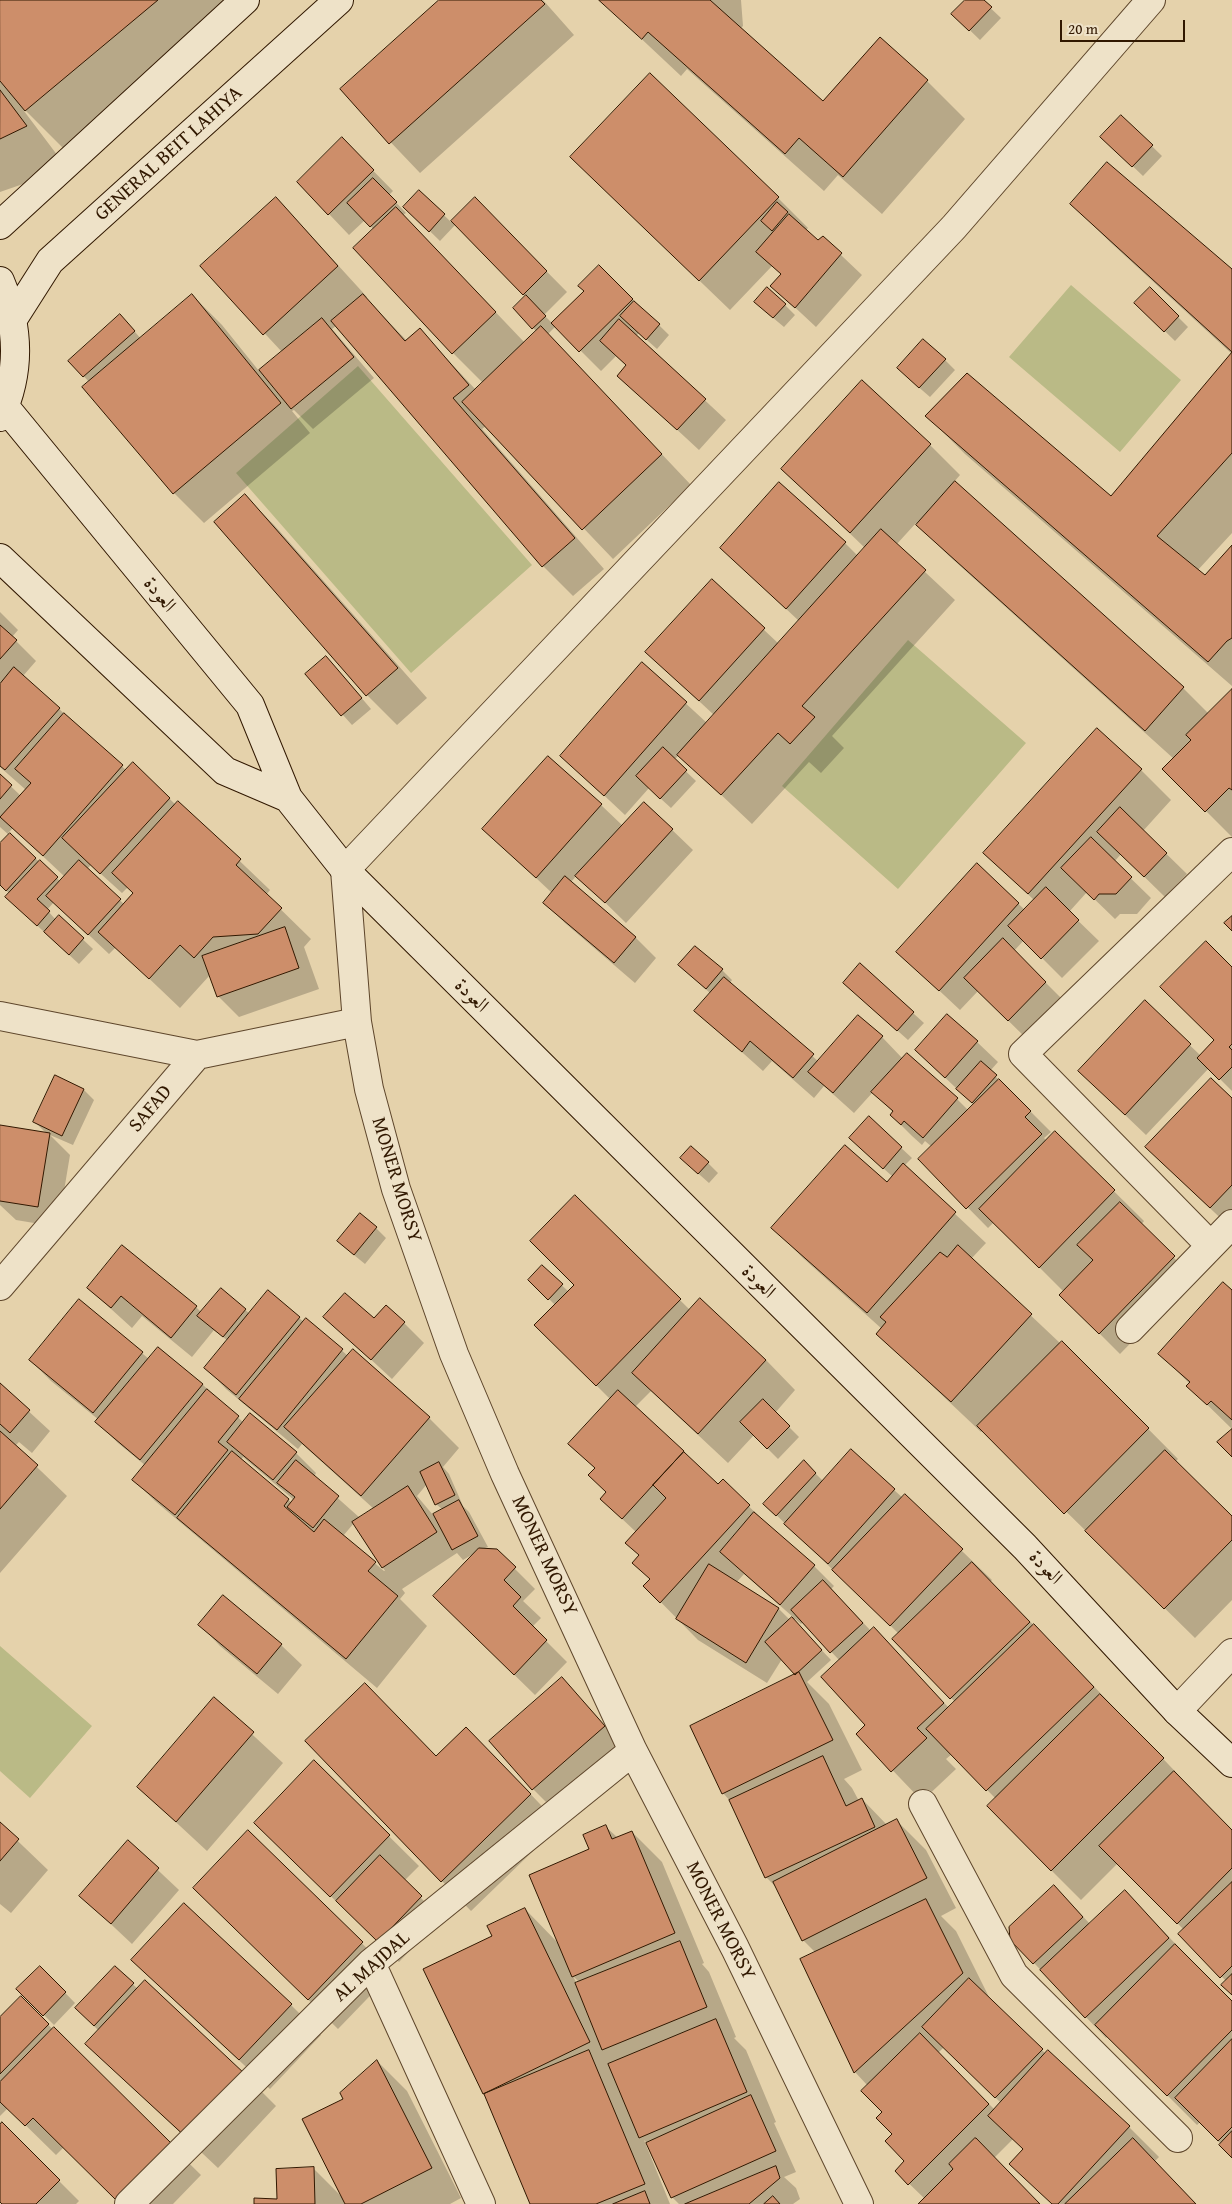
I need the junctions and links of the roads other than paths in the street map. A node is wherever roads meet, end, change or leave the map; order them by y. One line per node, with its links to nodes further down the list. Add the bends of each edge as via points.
1 (245, 0): 4 (street)
2 (339, 0): 6 (street, GENERAL BEIT LAHIYA, via 50,261)
3 (1151, 0): 11 (street, via 954,227)
4 (0, 225)
5 (0, 281): 6 (street)
6 (13, 319): 7 (street, via 16,364)
7 (2, 412): 9 (street, العودة, via 250,705)
8 (0, 558): 9 (street, العودة, via 225,771)
9 (288, 798): 11 (street, العودة)
10 (1232, 852): 16 (street, via 1023,1054)
11 (345, 870): 13 (street, MONER MORSY); 20 (street, العودة, via 1025,1547)
12 (0, 1016): 14 (street)
13 (357, 1022): 14 (street); 21 (street, MONER MORSY, via 369,1089 396,1189 454,1354 505,1474)
14 (197, 1055): 17 (street, SAFAD)
15 (1232, 1224): 16 (street)
16 (1210, 1245): 18 (street)
17 (0, 1286)
18 (1130, 1329)
19 (1232, 1653): 20 (street)
20 (1177, 1711): 22 (street, العودة)
21 (633, 1751): 24 (street, AL MAJDAL); 28 (street, MONER MORSY, via 735,1948)
22 (1232, 1763)
23 (923, 1804): 25 (street, via 1014,1976)
24 (371, 1963): 26 (street, AL MAJDAL); 27 (street)
25 (1178, 2138)
26 (129, 2204)
27 (481, 2204)
28 (859, 2204)

